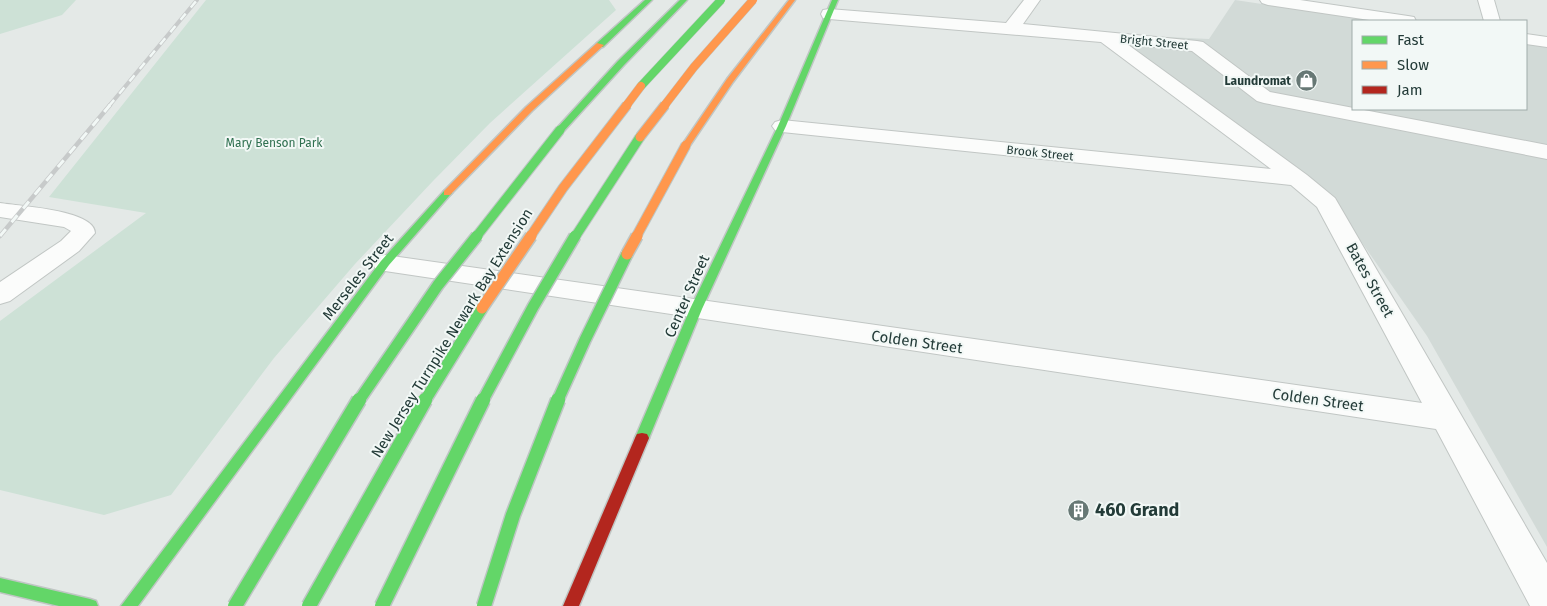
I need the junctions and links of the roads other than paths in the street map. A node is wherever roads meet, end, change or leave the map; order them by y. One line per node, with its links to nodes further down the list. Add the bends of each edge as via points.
1 (649, 0): 20 (main road, Merseles Street, via 529,109)
2 (721, 0): 29 (main road, New Jersey Turnpike Newark Bay Extension, bridge, via 629,101 534,230 421,406)
3 (753, 0): 30 (main road, bridge, via 702,57 655,118 568,248 459,445)
4 (792, 0): 31 (main road, bridge, via 686,145 595,316 551,414 494,567)
5 (1032, 0): 12 (street)
6 (1268, 0): 10 (street)
7 (1486, 0): 11 (street)
8 (681, 1): 28 (main road, bridge, via 560,130 438,285 371,381)
9 (832, 7): 12 (street, Bright Street); 16 (main road, Center Street)
10 (1401, 20)
11 (1492, 20)
12 (1010, 28): 13 (street, Bright Street)
13 (1106, 37): 17 (street, Bright Street, via 1197,46 1264,97); 18 (street, Bates Street)
14 (1527, 39): 15 (street)
15 (1547, 42)
16 (782, 126): 18 (street, Brook Street); 22 (main road, Center Street)
17 (1547, 152)
18 (1299, 180): 23 (street, Bates Street, via 1327,203)
19 (0, 210): 21 (street, via 71,221 83,228 83,233 70,246)
20 (385, 263): 22 (street, Colden Street); 27 (main road, Merseles Street)
21 (0, 295)
22 (696, 309): 23 (street, Colden Street); 32 (main road, Center Street)
23 (1449, 419): 25 (street, Bates Street)
24 (0, 584): 26 (main road)
25 (1547, 599)
26 (90, 606)
27 (129, 606)
28 (235, 606)
29 (309, 606)
30 (382, 606)
31 (484, 606)
32 (571, 606)

